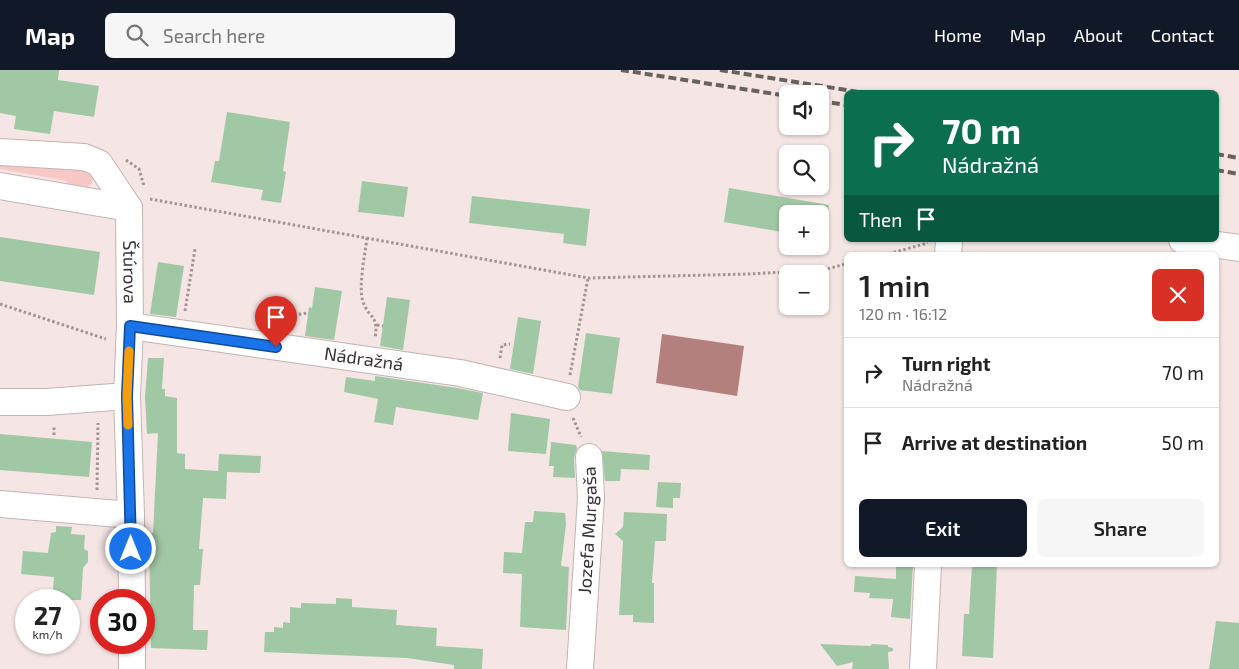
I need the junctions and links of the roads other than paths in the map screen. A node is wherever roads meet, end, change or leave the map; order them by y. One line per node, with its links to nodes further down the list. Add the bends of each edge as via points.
1 (0, 152): 3 (street, via 84,157 99,163)
2 (0, 186): 3 (street)
3 (129, 208): 6 (street, Štúrova)
4 (1196, 242): 5 (street)
5 (1239, 248)
6 (122, 334): 7 (street, Štúrova); 8 (street, Nádražná, via 182,334 460,373)
7 (127, 396): 9 (street); 12 (street, Štúrova)
8 (567, 397)
9 (0, 402)
10 (589, 456): 17 (street, Jozefa Murgaša, via 591,498)
11 (0, 504): 12 (street)
12 (131, 515): 14 (street, Štúrova)
13 (928, 567): 18 (street)
14 (132, 589)
15 (132, 654): 16 (street)
16 (132, 669)
17 (580, 669)
18 (923, 669)

